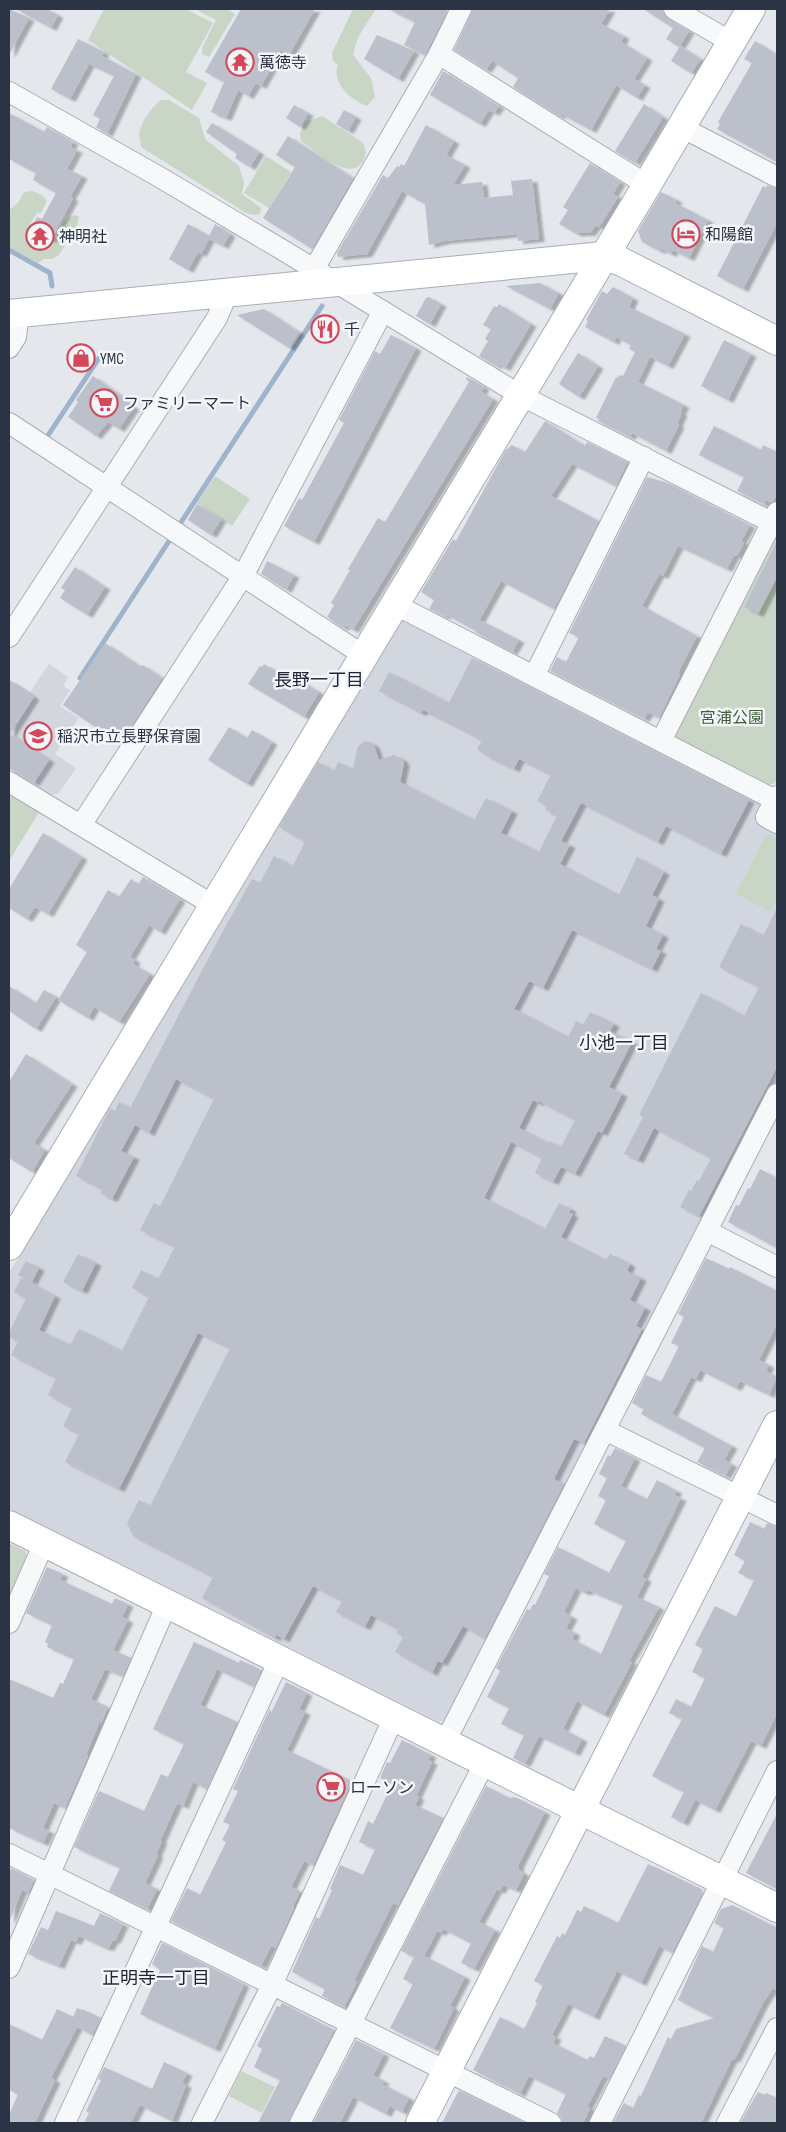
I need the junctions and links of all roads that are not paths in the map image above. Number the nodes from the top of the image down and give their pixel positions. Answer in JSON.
{"nodes":[{"id":1,"x":461,"y":9,"type":"edge"},
{"id":2,"x":674,"y":9,"type":"edge"},
{"id":3,"x":750,"y":9,"type":"edge"},
{"id":4,"x":731,"y":42,"type":"junction"},
{"id":5,"x":440,"y":54,"type":"junction"},
{"id":6,"x":9,"y":92,"type":"edge"},
{"id":7,"x":681,"y":128,"type":"junction"},
{"id":8,"x":777,"y":177,"type":"edge"},
{"id":9,"x":647,"y":185,"type":"junction"},
{"id":10,"x":603,"y":256,"type":"junction"},
{"id":11,"x":325,"y":275,"type":"junction"},
{"id":12,"x":228,"y":292,"type":"junction"},
{"id":13,"x":383,"y":311,"type":"junction"},
{"id":14,"x":14,"y":313,"type":"edge"},
{"id":15,"x":777,"y":341,"type":"edge"},
{"id":16,"x":9,"y":348,"type":"edge"},
{"id":17,"x":520,"y":395,"type":"junction"},
{"id":18,"x":9,"y":423,"type":"edge"},
{"id":19,"x":644,"y":457,"type":"junction"},
{"id":20,"x":107,"y":487,"type":"junction"},
{"id":21,"x":775,"y":520,"type":"edge"},
{"id":22,"x":242,"y":576,"type":"junction"},
{"id":23,"x":394,"y":604,"type":"junction"},
{"id":24,"x":9,"y":637,"type":"edge"},
{"id":25,"x":363,"y":655,"type":"junction"},
{"id":26,"x":534,"y":676,"type":"junction"},
{"id":27,"x":661,"y":742,"type":"junction"},
{"id":28,"x":9,"y":782,"type":"edge"},
{"id":29,"x":776,"y":798,"type":"edge"},
{"id":30,"x":777,"y":823,"type":"edge"},
{"id":31,"x":81,"y":825,"type":"junction"},
{"id":32,"x":213,"y":905,"type":"junction"},
{"id":33,"x":777,"y":1094,"type":"edge"},
{"id":34,"x":707,"y":1231,"type":"junction"},
{"id":35,"x":9,"y":1246,"type":"edge"},
{"id":36,"x":777,"y":1267,"type":"edge"},
{"id":37,"x":777,"y":1425,"type":"edge"},
{"id":38,"x":605,"y":1430,"type":"junction"},
{"id":39,"x":741,"y":1496,"type":"junction"},
{"id":40,"x":777,"y":1515,"type":"edge"},
{"id":41,"x":9,"y":1525,"type":"edge"},
{"id":42,"x":44,"y":1543,"type":"junction"},
{"id":43,"x":167,"y":1604,"type":"junction"},
{"id":44,"x":9,"y":1624,"type":"edge"},
{"id":45,"x":278,"y":1660,"type":"junction"},
{"id":46,"x":394,"y":1718,"type":"junction"},
{"id":47,"x":445,"y":1742,"type":"junction"},
{"id":48,"x":485,"y":1762,"type":"junction"},
{"id":49,"x":777,"y":1772,"type":"edge"},
{"id":50,"x":580,"y":1810,"type":"junction"},
{"id":51,"x":9,"y":1854,"type":"edge"},
{"id":52,"x":50,"y":1874,"type":"junction"},
{"id":53,"x":721,"y":1880,"type":"junction"},
{"id":54,"x":777,"y":1908,"type":"edge"},
{"id":55,"x":156,"y":1926,"type":"junction"},
{"id":56,"x":9,"y":1968,"type":"edge"},
{"id":57,"x":272,"y":1985,"type":"junction"},
{"id":58,"x":351,"y":2023,"type":"junction"},
{"id":59,"x":777,"y":2028,"type":"edge"},
{"id":60,"x":446,"y":2071,"type":"junction"},
{"id":61,"x":65,"y":2123,"type":"edge"},
{"id":62,"x":202,"y":2123,"type":"edge"},
{"id":63,"x":300,"y":2123,"type":"edge"},
{"id":64,"x":420,"y":2123,"type":"edge"},
{"id":65,"x":551,"y":2123,"type":"edge"},
{"id":66,"x":600,"y":2123,"type":"edge"},
{"id":67,"x":727,"y":2123,"type":"edge"}],
"edges":[{"from":1,"to":5,"type":"street"},
{"from":2,"to":4,"type":"street"},
{"from":3,"to":4,"type":"street"},
{"from":4,"to":7,"type":"street"},
{"from":5,"to":9,"type":"street"},
{"from":5,"to":11,"type":"street"},
{"from":6,"to":11,"type":"street"},
{"from":7,"to":8,"type":"street"},
{"from":7,"to":9,"type":"street"},
{"from":9,"to":10,"type":"street"},
{"from":10,"to":11,"type":"street"},
{"from":10,"to":15,"type":"street"},
{"from":10,"to":17,"type":"street"},
{"from":11,"to":12,"type":"street"},
{"from":11,"to":13,"type":"street"},
{"from":12,"to":14,"type":"street"},
{"from":12,"to":20,"type":"street"},
{"from":13,"to":17,"type":"street"},
{"from":13,"to":22,"type":"street"},
{"from":14,"to":16,"type":"street"},
{"from":17,"to":19,"type":"street"},
{"from":17,"to":23,"type":"street"},
{"from":18,"to":20,"type":"street"},
{"from":19,"to":21,"type":"street"},
{"from":19,"to":26,"type":"street"},
{"from":20,"to":22,"type":"street"},
{"from":20,"to":24,"type":"street"},
{"from":21,"to":27,"type":"street"},
{"from":22,"to":25,"type":"street"},
{"from":22,"to":31,"type":"street"},
{"from":23,"to":25,"type":"street"},
{"from":23,"to":26,"type":"street"},
{"from":25,"to":32,"type":"street"},
{"from":26,"to":27,"type":"street"},
{"from":27,"to":29,"type":"street"},
{"from":28,"to":31,"type":"street"},
{"from":29,"to":30,"type":"street"},
{"from":31,"to":32,"type":"street"},
{"from":32,"to":35,"type":"street"},
{"from":33,"to":34,"type":"street"},
{"from":34,"to":36,"type":"street"},
{"from":34,"to":38,"type":"street"},
{"from":37,"to":39,"type":"street"},
{"from":38,"to":39,"type":"street"},
{"from":38,"to":47,"type":"street"},
{"from":39,"to":40,"type":"street"},
{"from":39,"to":50,"type":"street"},
{"from":41,"to":42,"type":"street"},
{"from":42,"to":43,"type":"street"},
{"from":42,"to":44,"type":"street"},
{"from":43,"to":45,"type":"street"},
{"from":43,"to":52,"type":"street"},
{"from":45,"to":46,"type":"street"},
{"from":45,"to":55,"type":"street"},
{"from":46,"to":47,"type":"street"},
{"from":46,"to":57,"type":"street"},
{"from":47,"to":48,"type":"street"},
{"from":48,"to":50,"type":"street"},
{"from":48,"to":58,"type":"street"},
{"from":49,"to":53,"type":"street"},
{"from":50,"to":53,"type":"street"},
{"from":50,"to":60,"type":"street"},
{"from":51,"to":52,"type":"street"},
{"from":52,"to":55,"type":"street"},
{"from":52,"to":56,"type":"street"},
{"from":53,"to":54,"type":"street"},
{"from":53,"to":66,"type":"street"},
{"from":55,"to":57,"type":"street"},
{"from":55,"to":61,"type":"street"},
{"from":57,"to":58,"type":"street"},
{"from":57,"to":62,"type":"street"},
{"from":58,"to":60,"type":"street"},
{"from":58,"to":63,"type":"street"},
{"from":59,"to":67,"type":"street"},
{"from":60,"to":64,"type":"street"},
{"from":60,"to":65,"type":"street"}]}
